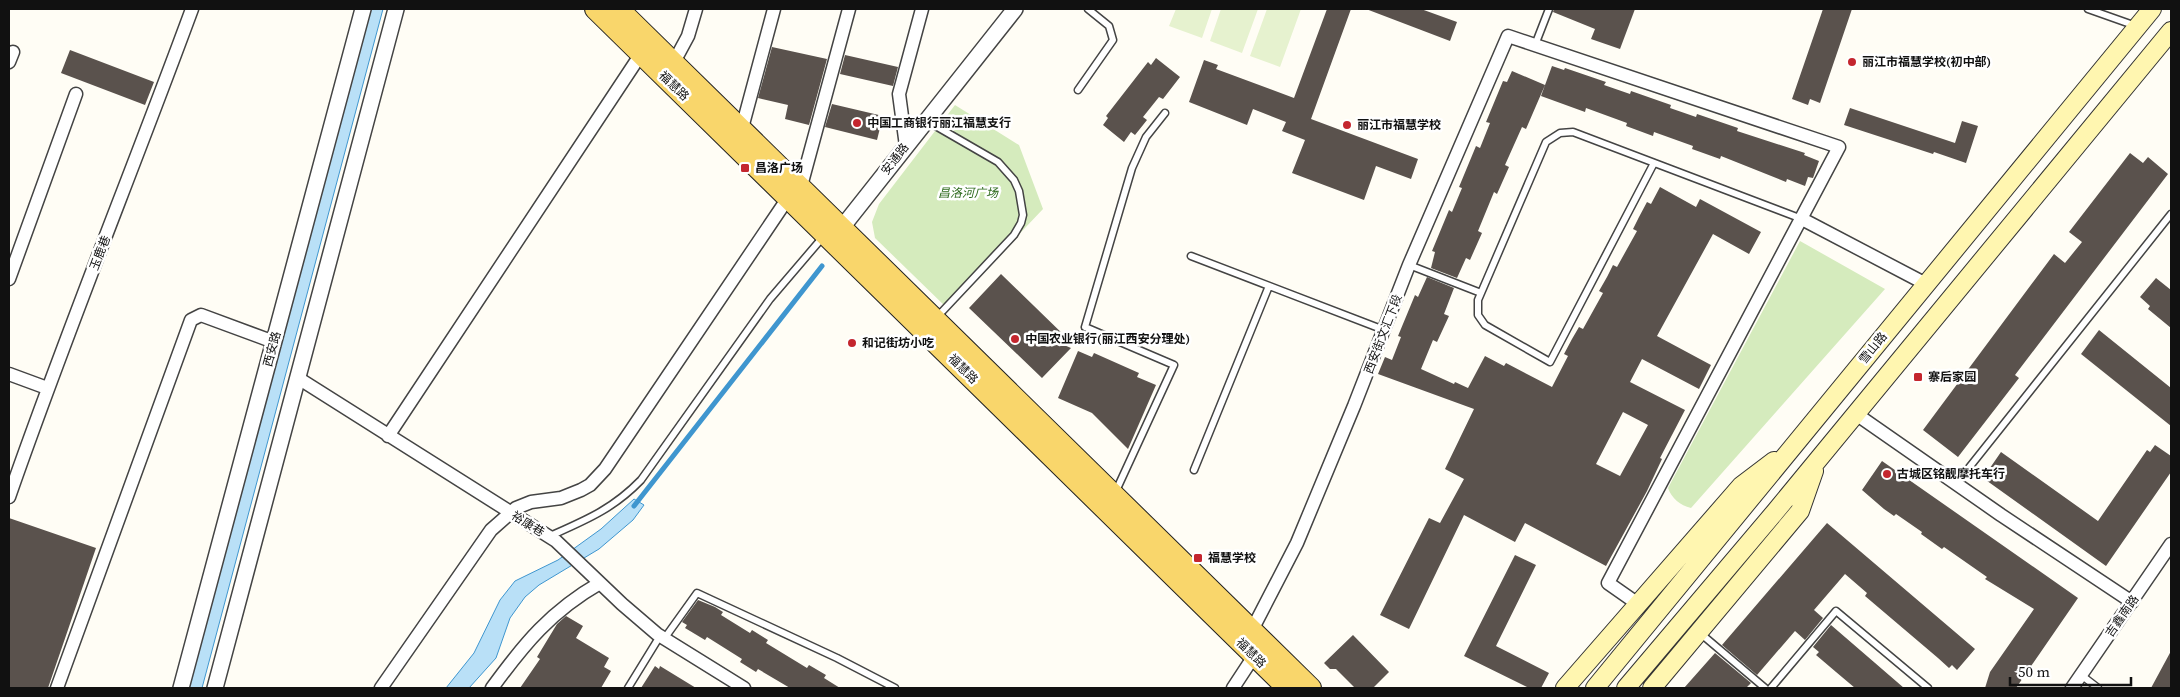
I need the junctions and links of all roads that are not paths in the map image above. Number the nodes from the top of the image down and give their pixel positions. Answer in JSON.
{"nodes":[{"id":1,"x":192,"y":9,"type":"edge"},
{"id":2,"x":363,"y":9,"type":"edge"},
{"id":3,"x":396,"y":9,"type":"edge"},
{"id":4,"x":595,"y":9,"type":"edge"},
{"id":5,"x":620,"y":9,"type":"edge"},
{"id":6,"x":696,"y":9,"type":"edge"},
{"id":7,"x":774,"y":9,"type":"edge"},
{"id":8,"x":849,"y":9,"type":"edge"},
{"id":9,"x":922,"y":9,"type":"edge"},
{"id":10,"x":1015,"y":9,"type":"edge"},
{"id":11,"x":1088,"y":9,"type":"edge"},
{"id":12,"x":1549,"y":9,"type":"edge"},
{"id":13,"x":2088,"y":9,"type":"edge"},
{"id":14,"x":2152,"y":9,"type":"edge"},
{"id":15,"x":2138,"y":27,"type":"junction"},
{"id":16,"x":2171,"y":31,"type":"edge"},
{"id":17,"x":1535,"y":45,"type":"junction"},
{"id":18,"x":641,"y":54,"type":"junction"},
{"id":19,"x":674,"y":62,"type":"junction"},
{"id":20,"x":1078,"y":90,"type":"dead end"},
{"id":21,"x":76,"y":94,"type":"dead end"},
{"id":22,"x":1165,"y":113,"type":"dead end"},
{"id":23,"x":926,"y":120,"type":"junction"},
{"id":24,"x":742,"y":128,"type":"junction"},
{"id":25,"x":906,"y":146,"type":"junction"},
{"id":26,"x":1654,"y":163,"type":"junction"},
{"id":27,"x":795,"y":192,"type":"junction"},
{"id":28,"x":2171,"y":214,"type":"edge"},
{"id":29,"x":1802,"y":219,"type":"junction"},
{"id":30,"x":833,"y":233,"type":"junction"},
{"id":31,"x":1191,"y":256,"type":"dead end"},
{"id":32,"x":1410,"y":265,"type":"junction"},
{"id":33,"x":9,"y":279,"type":"edge"},
{"id":34,"x":1926,"y":284,"type":"junction"},
{"id":35,"x":1269,"y":286,"type":"junction"},
{"id":36,"x":1481,"y":293,"type":"junction"},
{"id":37,"x":936,"y":318,"type":"junction"},
{"id":38,"x":1384,"y":330,"type":"junction"},
{"id":39,"x":274,"y":342,"type":"junction"},
{"id":40,"x":9,"y":374,"type":"edge"},
{"id":41,"x":298,"y":378,"type":"junction"},
{"id":42,"x":47,"y":388,"type":"junction"},
{"id":43,"x":1856,"y":414,"type":"junction"},
{"id":44,"x":388,"y":436,"type":"junction"},
{"id":45,"x":1796,"y":444,"type":"junction"},
{"id":46,"x":1819,"y":459,"type":"junction"},
{"id":47,"x":1194,"y":470,"type":"dead end"},
{"id":48,"x":1956,"y":484,"type":"junction"},
{"id":49,"x":1114,"y":494,"type":"junction"},
{"id":50,"x":9,"y":498,"type":"edge"},
{"id":51,"x":509,"y":512,"type":"junction"},
{"id":52,"x":552,"y":539,"type":"junction"},
{"id":53,"x":2171,"y":544,"type":"edge"},
{"id":54,"x":596,"y":578,"type":"junction"},
{"id":55,"x":2132,"y":602,"type":"junction"},
{"id":56,"x":1638,"y":604,"type":"junction"},
{"id":57,"x":1252,"y":630,"type":"junction"},
{"id":58,"x":1699,"y":633,"type":"junction"},
{"id":59,"x":662,"y":638,"type":"junction"},
{"id":60,"x":1254,"y":656,"type":"junction"},
{"id":61,"x":2081,"y":675,"type":"junction"},
{"id":62,"x":57,"y":688,"type":"edge"},
{"id":63,"x":181,"y":688,"type":"edge"},
{"id":64,"x":214,"y":688,"type":"edge"},
{"id":65,"x":381,"y":688,"type":"edge"},
{"id":66,"x":492,"y":688,"type":"edge"},
{"id":67,"x":628,"y":688,"type":"edge"},
{"id":68,"x":744,"y":688,"type":"edge"},
{"id":69,"x":895,"y":688,"type":"edge"},
{"id":70,"x":1233,"y":688,"type":"edge"},
{"id":71,"x":1287,"y":688,"type":"edge"},
{"id":72,"x":1311,"y":688,"type":"edge"},
{"id":73,"x":1565,"y":688,"type":"edge"},
{"id":74,"x":1596,"y":688,"type":"edge"},
{"id":75,"x":1626,"y":688,"type":"edge"},
{"id":76,"x":1652,"y":688,"type":"edge"},
{"id":77,"x":1765,"y":688,"type":"edge"},
{"id":78,"x":1771,"y":688,"type":"edge"},
{"id":79,"x":1928,"y":688,"type":"edge"},
{"id":80,"x":2072,"y":688,"type":"edge"},
{"id":81,"x":2098,"y":688,"type":"edge"}],
"edges":[{"from":1,"to":42,"type":"street","name":"玉鹿巷"},
{"from":2,"to":39,"type":"street","name":"西安路"},
{"from":3,"to":41,"type":"street"},
{"from":4,"to":18,"type":"main road","name":"福慧路"},
{"from":5,"to":19,"type":"main road","name":"福慧路"},
{"from":6,"to":19,"type":"street"},
{"from":7,"to":24,"type":"street"},
{"from":8,"to":27,"type":"street"},
{"from":9,"to":25,"type":"street"},
{"from":10,"to":23,"type":"street","name":"安通路"},
{"from":11,"to":20,"type":"lane"},
{"from":12,"to":17,"type":"lane"},
{"from":13,"to":15,"type":"lane"},
{"from":14,"to":15,"type":"main road","name":"雪山路"},
{"from":15,"to":34,"type":"main road","name":"雪山路"},
{"from":16,"to":43,"type":"main road"},
{"from":17,"to":29,"type":"street"},
{"from":17,"to":32,"type":"street","name":"西安街文汇下段"},
{"from":18,"to":27,"type":"main road","name":"福慧路"},
{"from":18,"to":44,"type":"street"},
{"from":19,"to":24,"type":"main road","name":"福慧路"},
{"from":21,"to":33,"type":"street"},
{"from":22,"to":49,"type":"lane"},
{"from":23,"to":25,"type":"street","name":"安通路"},
{"from":23,"to":37,"type":"lane"},
{"from":24,"to":27,"type":"main road","name":"福慧路"},
{"from":25,"to":30,"type":"street","name":"安通路"},
{"from":26,"to":29,"type":"lane"},
{"from":26,"to":36,"type":"lane"},
{"from":26,"to":36,"type":"lane"},
{"from":27,"to":30,"type":"main road","name":"福慧路"},
{"from":27,"to":51,"type":"street"},
{"from":28,"to":48,"type":"lane"},
{"from":29,"to":34,"type":"street"},
{"from":29,"to":56,"type":"street"},
{"from":30,"to":37,"type":"main road","name":"福慧路"},
{"from":30,"to":52,"type":"lane"},
{"from":30,"to":60,"type":"main road","name":"福慧路"},
{"from":31,"to":35,"type":"lane"},
{"from":32,"to":36,"type":"lane"},
{"from":32,"to":38,"type":"street","name":"西安街文汇下段"},
{"from":34,"to":45,"type":"main road","name":"雪山路"},
{"from":35,"to":38,"type":"lane"},
{"from":35,"to":47,"type":"lane"},
{"from":37,"to":49,"type":"main road","name":"福慧路"},
{"from":38,"to":57,"type":"street","name":"西安街文汇下段"},
{"from":39,"to":62,"type":"street"},
{"from":39,"to":63,"type":"street","name":"西安路"},
{"from":40,"to":42,"type":"street"},
{"from":41,"to":44,"type":"street","name":"裕康巷"},
{"from":41,"to":64,"type":"street"},
{"from":42,"to":50,"type":"street","name":"玉鹿巷"},
{"from":43,"to":46,"type":"main road"},
{"from":43,"to":48,"type":"street"},
{"from":44,"to":51,"type":"street","name":"裕康巷"},
{"from":45,"to":56,"type":"main road"},
{"from":45,"to":74,"type":"main road","name":"雪山路"},
{"from":46,"to":58,"type":"main road"},
{"from":46,"to":75,"type":"main road"},
{"from":48,"to":55,"type":"street"},
{"from":49,"to":57,"type":"main road","name":"福慧路"},
{"from":51,"to":52,"type":"street","name":"裕康巷"},
{"from":51,"to":65,"type":"street"},
{"from":52,"to":54,"type":"street","name":"裕康巷"},
{"from":53,"to":55,"type":"street","name":"吉鑫南路"},
{"from":54,"to":59,"type":"street","name":"裕康巷"},
{"from":54,"to":66,"type":"street"},
{"from":55,"to":61,"type":"street","name":"吉鑫南路"},
{"from":56,"to":73,"type":"main road"},
{"from":57,"to":72,"type":"main road","name":"福慧路"},
{"from":58,"to":76,"type":"main road"},
{"from":58,"to":77,"type":"lane"},
{"from":59,"to":67,"type":"lane"},
{"from":59,"to":68,"type":"street","name":"裕康巷"},
{"from":59,"to":69,"type":"lane"},
{"from":60,"to":70,"type":"street"},
{"from":60,"to":71,"type":"main road","name":"福慧路"},
{"from":61,"to":80,"type":"street","name":"吉鑫南路"},
{"from":61,"to":81,"type":"lane"},
{"from":78,"to":79,"type":"lane"}]}
